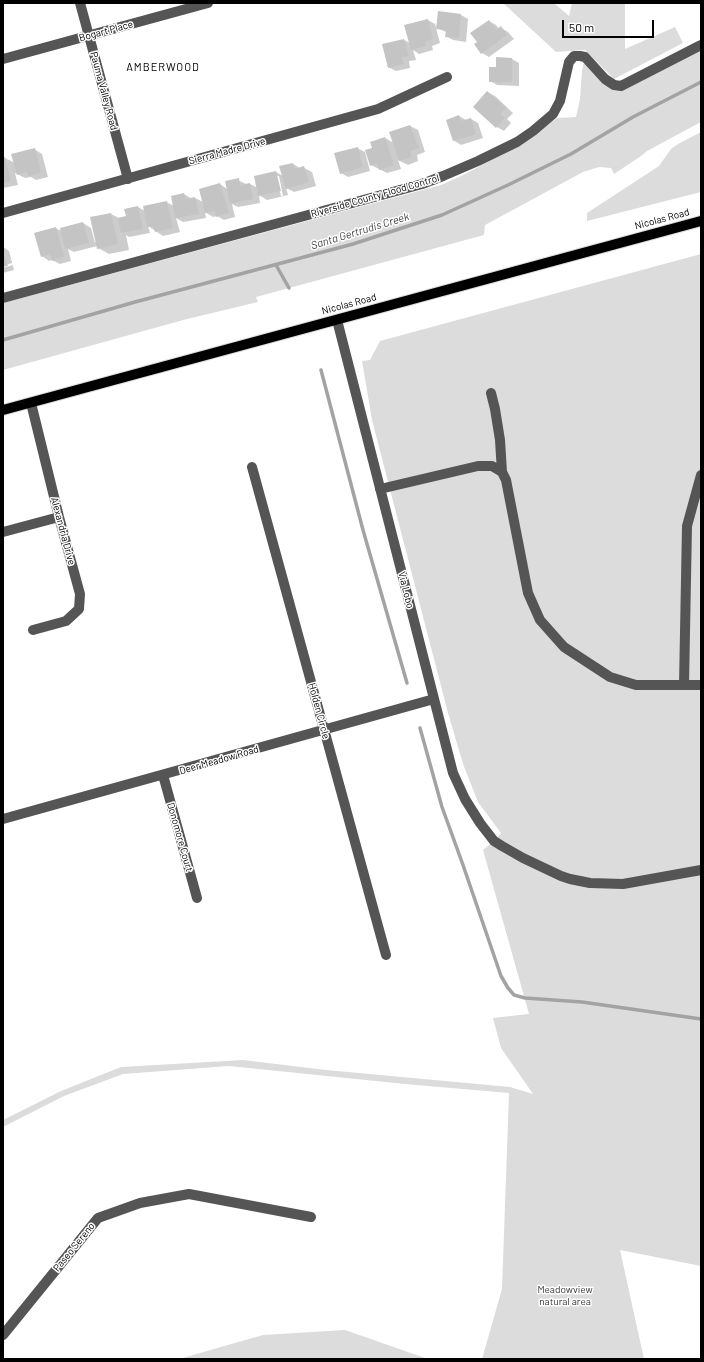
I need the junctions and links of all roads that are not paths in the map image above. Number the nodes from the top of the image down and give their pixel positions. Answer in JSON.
{"nodes":[{"id":1,"x":80,"y":3,"type":"edge"},
{"id":2,"x":208,"y":3,"type":"edge"},
{"id":3,"x":89,"y":36,"type":"junction"},
{"id":4,"x":701,"y":45,"type":"edge"},
{"id":5,"x":3,"y":59,"type":"edge"},
{"id":6,"x":448,"y":77,"type":"dead end"},
{"id":7,"x":128,"y":179,"type":"junction"},
{"id":8,"x":3,"y":213,"type":"edge"},
{"id":9,"x":701,"y":221,"type":"edge"},
{"id":10,"x":3,"y":298,"type":"edge"},
{"id":11,"x":337,"y":320,"type":"junction"},
{"id":12,"x":491,"y":394,"type":"dead end"},
{"id":13,"x":31,"y":403,"type":"junction"},
{"id":14,"x":3,"y":410,"type":"edge"},
{"id":15,"x":252,"y":467,"type":"dead end"},
{"id":16,"x":502,"y":472,"type":"junction"},
{"id":17,"x":701,"y":475,"type":"edge"},
{"id":18,"x":380,"y":489,"type":"junction"},
{"id":19,"x":59,"y":517,"type":"junction"},
{"id":20,"x":3,"y":532,"type":"edge"},
{"id":21,"x":33,"y":630,"type":"dead end"},
{"id":22,"x":684,"y":685,"type":"junction"},
{"id":23,"x":701,"y":685,"type":"edge"},
{"id":24,"x":434,"y":699,"type":"junction"},
{"id":25,"x":324,"y":730,"type":"junction"},
{"id":26,"x":163,"y":776,"type":"junction"},
{"id":27,"x":3,"y":819,"type":"edge"},
{"id":28,"x":701,"y":870,"type":"edge"},
{"id":29,"x":197,"y":898,"type":"dead end"},
{"id":30,"x":386,"y":955,"type":"dead end"},
{"id":31,"x":311,"y":1216,"type":"dead end"},
{"id":32,"x":3,"y":1335,"type":"edge"}],
"edges":[{"from":1,"to":3,"type":"street","name":"Pauma Valley Road"},
{"from":2,"to":3,"type":"street","name":"Bogart Place"},
{"from":3,"to":5,"type":"street","name":"Bogart Place"},
{"from":3,"to":7,"type":"street","name":"Pauma Valley Road"},
{"from":4,"to":10,"type":"street","name":"Riverside County Flood Control"},
{"from":6,"to":7,"type":"street","name":"Sierra Madre Drive"},
{"from":7,"to":8,"type":"street","name":"Sierra Madre Drive"},
{"from":9,"to":11,"type":"main road","name":"Nicolas Road"},
{"from":11,"to":13,"type":"main road","name":"Nicolas Road"},
{"from":11,"to":18,"type":"street","name":"Via Lobo"},
{"from":12,"to":16,"type":"street"},
{"from":13,"to":14,"type":"main road","name":"Nicolas Road"},
{"from":13,"to":19,"type":"street","name":"Alexandria Drive"},
{"from":15,"to":25,"type":"street","name":"Holden Circle"},
{"from":16,"to":18,"type":"street"},
{"from":16,"to":22,"type":"street"},
{"from":17,"to":22,"type":"street"},
{"from":18,"to":24,"type":"street","name":"Via Lobo"},
{"from":19,"to":20,"type":"street"},
{"from":19,"to":21,"type":"street","name":"Alexandria Drive"},
{"from":22,"to":23,"type":"street"},
{"from":24,"to":25,"type":"street","name":"Deer Meadow Road"},
{"from":24,"to":28,"type":"street","name":"Via Lobo"},
{"from":25,"to":26,"type":"street","name":"Deer Meadow Road"},
{"from":25,"to":30,"type":"street","name":"Holden Circle"},
{"from":26,"to":27,"type":"street","name":"Deer Meadow Road"},
{"from":26,"to":29,"type":"street","name":"Donomore Court"},
{"from":31,"to":32,"type":"street","name":"Paseo Sereno"}]}
